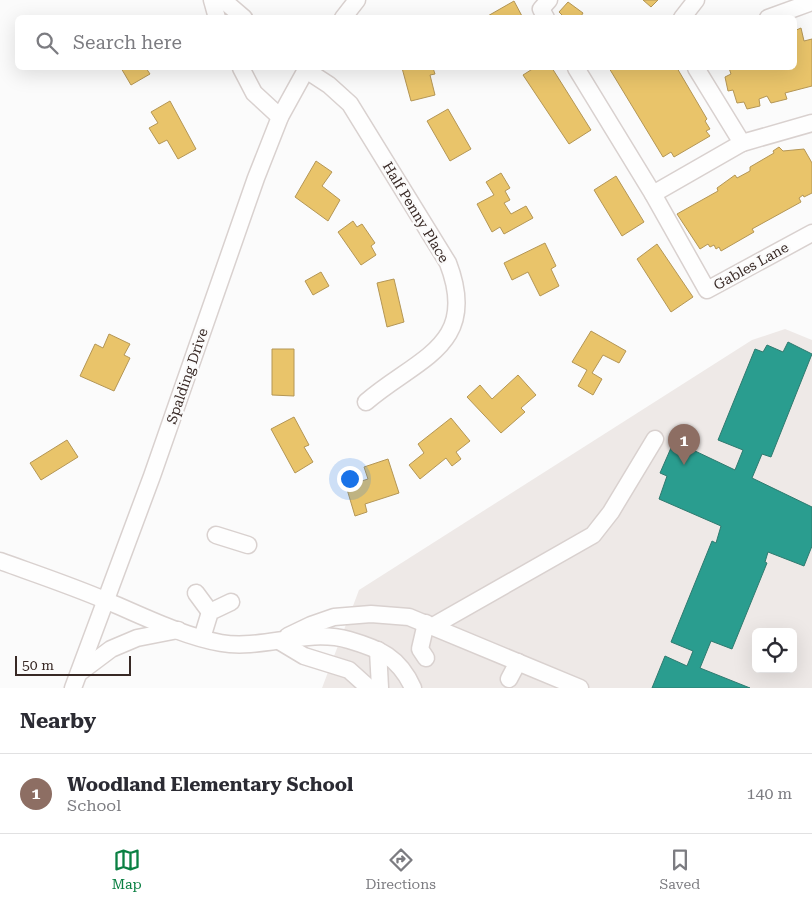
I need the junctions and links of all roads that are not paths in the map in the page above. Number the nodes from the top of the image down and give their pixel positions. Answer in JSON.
{"nodes":[{"id":1,"x":212,"y":0,"type":"edge"},
{"id":2,"x":223,"y":0,"type":"edge"},
{"id":3,"x":357,"y":0,"type":"edge"},
{"id":4,"x":549,"y":0,"type":"edge"},
{"id":5,"x":696,"y":0,"type":"edge"},
{"id":6,"x":812,"y":2,"type":"edge"},
{"id":7,"x":216,"y":15,"type":"edge"},
{"id":8,"x":240,"y":15,"type":"edge"},
{"id":9,"x":345,"y":15,"type":"edge"},
{"id":10,"x":544,"y":15,"type":"edge"},
{"id":11,"x":684,"y":15,"type":"edge"},
{"id":12,"x":776,"y":15,"type":"edge"},
{"id":13,"x":242,"y":70,"type":"edge"},
{"id":14,"x":305,"y":70,"type":"edge"},
{"id":15,"x":307,"y":70,"type":"edge"},
{"id":16,"x":577,"y":70,"type":"edge"},
{"id":17,"x":697,"y":70,"type":"edge"},
{"id":18,"x":280,"y":117,"type":"junction"},
{"id":19,"x":812,"y":123,"type":"edge"},
{"id":20,"x":742,"y":143,"type":"junction"},
{"id":21,"x":653,"y":194,"type":"junction"},
{"id":22,"x":812,"y":233,"type":"edge"},
{"id":23,"x":366,"y":402,"type":"dead end"},
{"id":24,"x":655,"y":439,"type":"dead end"},
{"id":25,"x":216,"y":535,"type":"dead end"},
{"id":26,"x":248,"y":545,"type":"dead end"},
{"id":27,"x":0,"y":561,"type":"edge"},
{"id":28,"x":196,"y":593,"type":"dead end"},
{"id":29,"x":106,"y":600,"type":"junction"},
{"id":30,"x":232,"y":602,"type":"dead end"},
{"id":31,"x":210,"y":612,"type":"junction"},
{"id":32,"x":430,"y":624,"type":"junction"},
{"id":33,"x":178,"y":630,"type":"junction"},
{"id":34,"x":202,"y":638,"type":"junction"},
{"id":35,"x":279,"y":641,"type":"junction"},
{"id":36,"x":378,"y":650,"type":"junction"},
{"id":37,"x":426,"y":658,"type":"dead end"},
{"id":38,"x":518,"y":662,"type":"junction"},
{"id":39,"x":78,"y":672,"type":"junction"},
{"id":40,"x":509,"y":679,"type":"dead end"},
{"id":41,"x":73,"y":688,"type":"edge"},
{"id":42,"x":369,"y":688,"type":"edge"},
{"id":43,"x":380,"y":688,"type":"edge"},
{"id":44,"x":413,"y":688,"type":"edge"},
{"id":45,"x":580,"y":688,"type":"edge"}],
"edges":[{"from":1,"to":7,"type":"street"},
{"from":2,"to":8,"type":"street"},
{"from":3,"to":9,"type":"street"},
{"from":4,"to":10,"type":"street"},
{"from":5,"to":11,"type":"street"},
{"from":6,"to":12,"type":"street"},
{"from":13,"to":18,"type":"street"},
{"from":14,"to":18,"type":"street","name":"Spalding Drive"},
{"from":15,"to":23,"type":"street","name":"Half Penny Place"},
{"from":16,"to":21,"type":"street","name":"Gables Lane"},
{"from":17,"to":20,"type":"street"},
{"from":18,"to":29,"type":"street","name":"Spalding Drive"},
{"from":19,"to":20,"type":"street"},
{"from":20,"to":21,"type":"street"},
{"from":21,"to":22,"type":"street","name":"Gables Lane"},
{"from":24,"to":32,"type":"street"},
{"from":25,"to":26,"type":"street"},
{"from":27,"to":29,"type":"street"},
{"from":28,"to":31,"type":"street"},
{"from":29,"to":33,"type":"street"},
{"from":29,"to":39,"type":"street","name":"Spalding Drive"},
{"from":30,"to":31,"type":"street"},
{"from":31,"to":34,"type":"street"},
{"from":32,"to":35,"type":"street"},
{"from":32,"to":37,"type":"street"},
{"from":32,"to":38,"type":"street"},
{"from":33,"to":34,"type":"street"},
{"from":33,"to":39,"type":"street"},
{"from":34,"to":35,"type":"street"},
{"from":35,"to":36,"type":"street"},
{"from":35,"to":42,"type":"street"},
{"from":36,"to":43,"type":"street"},
{"from":36,"to":44,"type":"street"},
{"from":38,"to":40,"type":"street"},
{"from":38,"to":45,"type":"street"},
{"from":39,"to":41,"type":"street","name":"Spalding Drive"}]}
